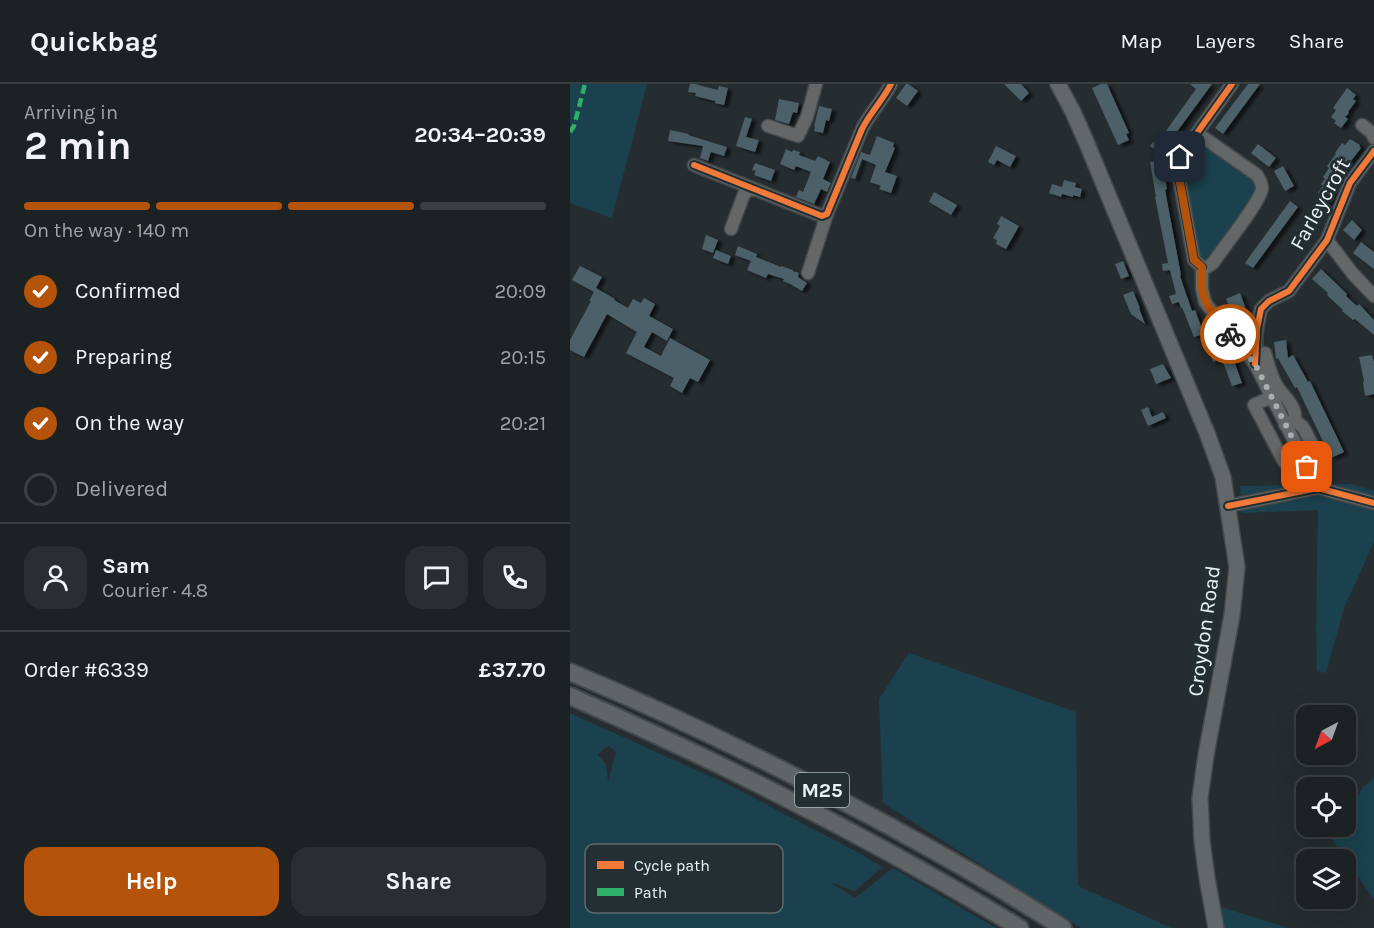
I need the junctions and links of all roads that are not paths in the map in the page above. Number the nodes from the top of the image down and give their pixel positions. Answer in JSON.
{"nodes":[{"id":1,"x":816,"y":84,"type":"edge"},
{"id":2,"x":891,"y":84,"type":"edge"},
{"id":3,"x":1058,"y":84,"type":"edge"},
{"id":4,"x":1232,"y":84,"type":"edge"},
{"id":5,"x":1362,"y":125,"type":"dead end"},
{"id":6,"x":768,"y":126,"type":"dead end"},
{"id":7,"x":1197,"y":133,"type":"junction"},
{"id":8,"x":1374,"y":138,"type":"edge"},
{"id":9,"x":1374,"y":151,"type":"edge"},
{"id":10,"x":694,"y":165,"type":"dead end"},
{"id":11,"x":754,"y":190,"type":"junction"},
{"id":12,"x":827,"y":214,"type":"junction"},
{"id":13,"x":731,"y":229,"type":"dead end"},
{"id":14,"x":1326,"y":240,"type":"junction"},
{"id":15,"x":1202,"y":267,"type":"junction"},
{"id":16,"x":808,"y":273,"type":"dead end"},
{"id":17,"x":1374,"y":296,"type":"edge"},
{"id":18,"x":1265,"y":353,"type":"dead end"},
{"id":19,"x":1255,"y":364,"type":"junction"},
{"id":20,"x":1271,"y":397,"type":"junction"},
{"id":21,"x":1290,"y":422,"type":"junction"},
{"id":22,"x":1317,"y":454,"type":"dead end"},
{"id":23,"x":1284,"y":462,"type":"dead end"},
{"id":24,"x":1318,"y":488,"type":"junction"},
{"id":25,"x":1374,"y":503,"type":"edge"},
{"id":26,"x":1228,"y":506,"type":"junction"},
{"id":27,"x":570,"y":672,"type":"edge"},
{"id":28,"x":570,"y":696,"type":"edge"},
{"id":29,"x":1020,"y":928,"type":"edge"},
{"id":30,"x":1063,"y":928,"type":"edge"},
{"id":31,"x":1216,"y":928,"type":"edge"}],
"edges":[{"from":1,"to":6,"type":"street"},
{"from":2,"to":12,"type":"street"},
{"from":3,"to":26,"type":"main road","name":"Croydon Road"},
{"from":4,"to":7,"type":"street"},
{"from":5,"to":8,"type":"street"},
{"from":7,"to":15,"type":"street"},
{"from":7,"to":15,"type":"street"},
{"from":9,"to":14,"type":"street","name":"Farleycroft"},
{"from":10,"to":11,"type":"street"},
{"from":11,"to":12,"type":"street"},
{"from":11,"to":13,"type":"street"},
{"from":12,"to":16,"type":"street"},
{"from":14,"to":17,"type":"street"},
{"from":14,"to":19,"type":"street","name":"Farleycroft"},
{"from":15,"to":19,"type":"street"},
{"from":18,"to":21,"type":"street"},
{"from":19,"to":20,"type":"street"},
{"from":20,"to":21,"type":"street"},
{"from":20,"to":23,"type":"street"},
{"from":21,"to":22,"type":"street"},
{"from":21,"to":24,"type":"street"},
{"from":24,"to":25,"type":"street"},
{"from":24,"to":26,"type":"street"},
{"from":26,"to":31,"type":"main road","name":"Croydon Road"},
{"from":27,"to":30,"type":"highway","number":"M25"},
{"from":28,"to":29,"type":"highway","number":"M25"}]}
